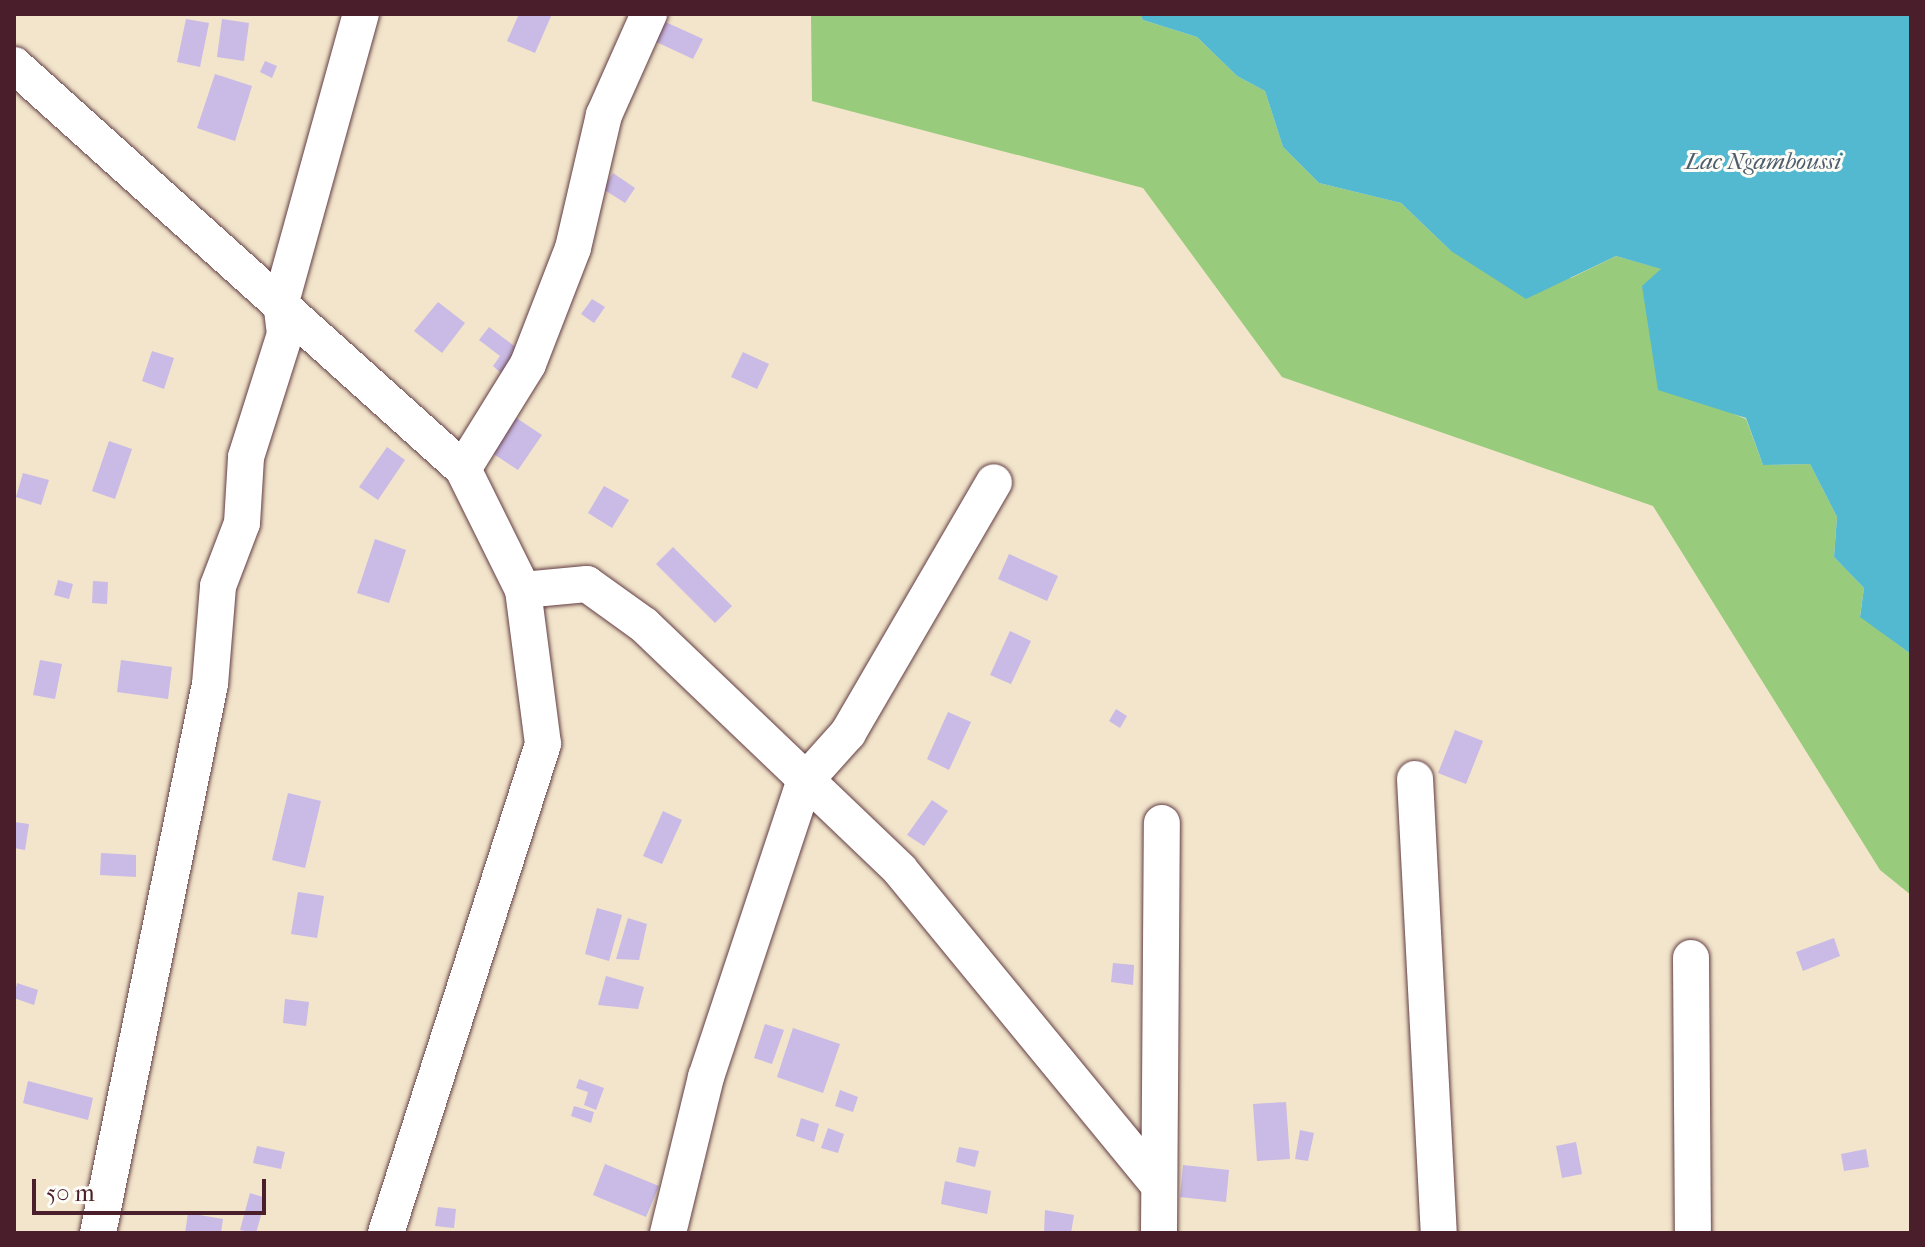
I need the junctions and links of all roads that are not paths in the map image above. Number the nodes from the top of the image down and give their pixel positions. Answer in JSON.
{"nodes":[{"id":1,"x":361,"y":14,"type":"edge"},
{"id":2,"x":649,"y":14,"type":"edge"},
{"id":3,"x":14,"y":65,"type":"edge"},
{"id":4,"x":281,"y":302,"type":"junction"},
{"id":5,"x":463,"y":469,"type":"junction"},
{"id":6,"x":994,"y":482,"type":"dead end"},
{"id":7,"x":523,"y":590,"type":"junction"},
{"id":8,"x":1415,"y":779,"type":"dead end"},
{"id":9,"x":804,"y":782,"type":"junction"},
{"id":10,"x":1162,"y":823,"type":"dead end"},
{"id":11,"x":1691,"y":958,"type":"dead end"},
{"id":12,"x":1158,"y":1184,"type":"junction"},
{"id":13,"x":98,"y":1233,"type":"edge"},
{"id":14,"x":386,"y":1233,"type":"edge"},
{"id":15,"x":668,"y":1233,"type":"edge"},
{"id":16,"x":1159,"y":1233,"type":"edge"},
{"id":17,"x":1439,"y":1233,"type":"edge"},
{"id":18,"x":1693,"y":1233,"type":"edge"}],
"edges":[{"from":1,"to":4,"type":"street"},
{"from":2,"to":5,"type":"street"},
{"from":3,"to":4,"type":"street"},
{"from":4,"to":5,"type":"street"},
{"from":4,"to":13,"type":"street"},
{"from":5,"to":7,"type":"street"},
{"from":6,"to":9,"type":"street"},
{"from":7,"to":9,"type":"street"},
{"from":7,"to":14,"type":"street"},
{"from":8,"to":17,"type":"street"},
{"from":9,"to":12,"type":"street"},
{"from":9,"to":15,"type":"street"},
{"from":10,"to":12,"type":"street"},
{"from":11,"to":18,"type":"street"},
{"from":12,"to":16,"type":"street"}]}
